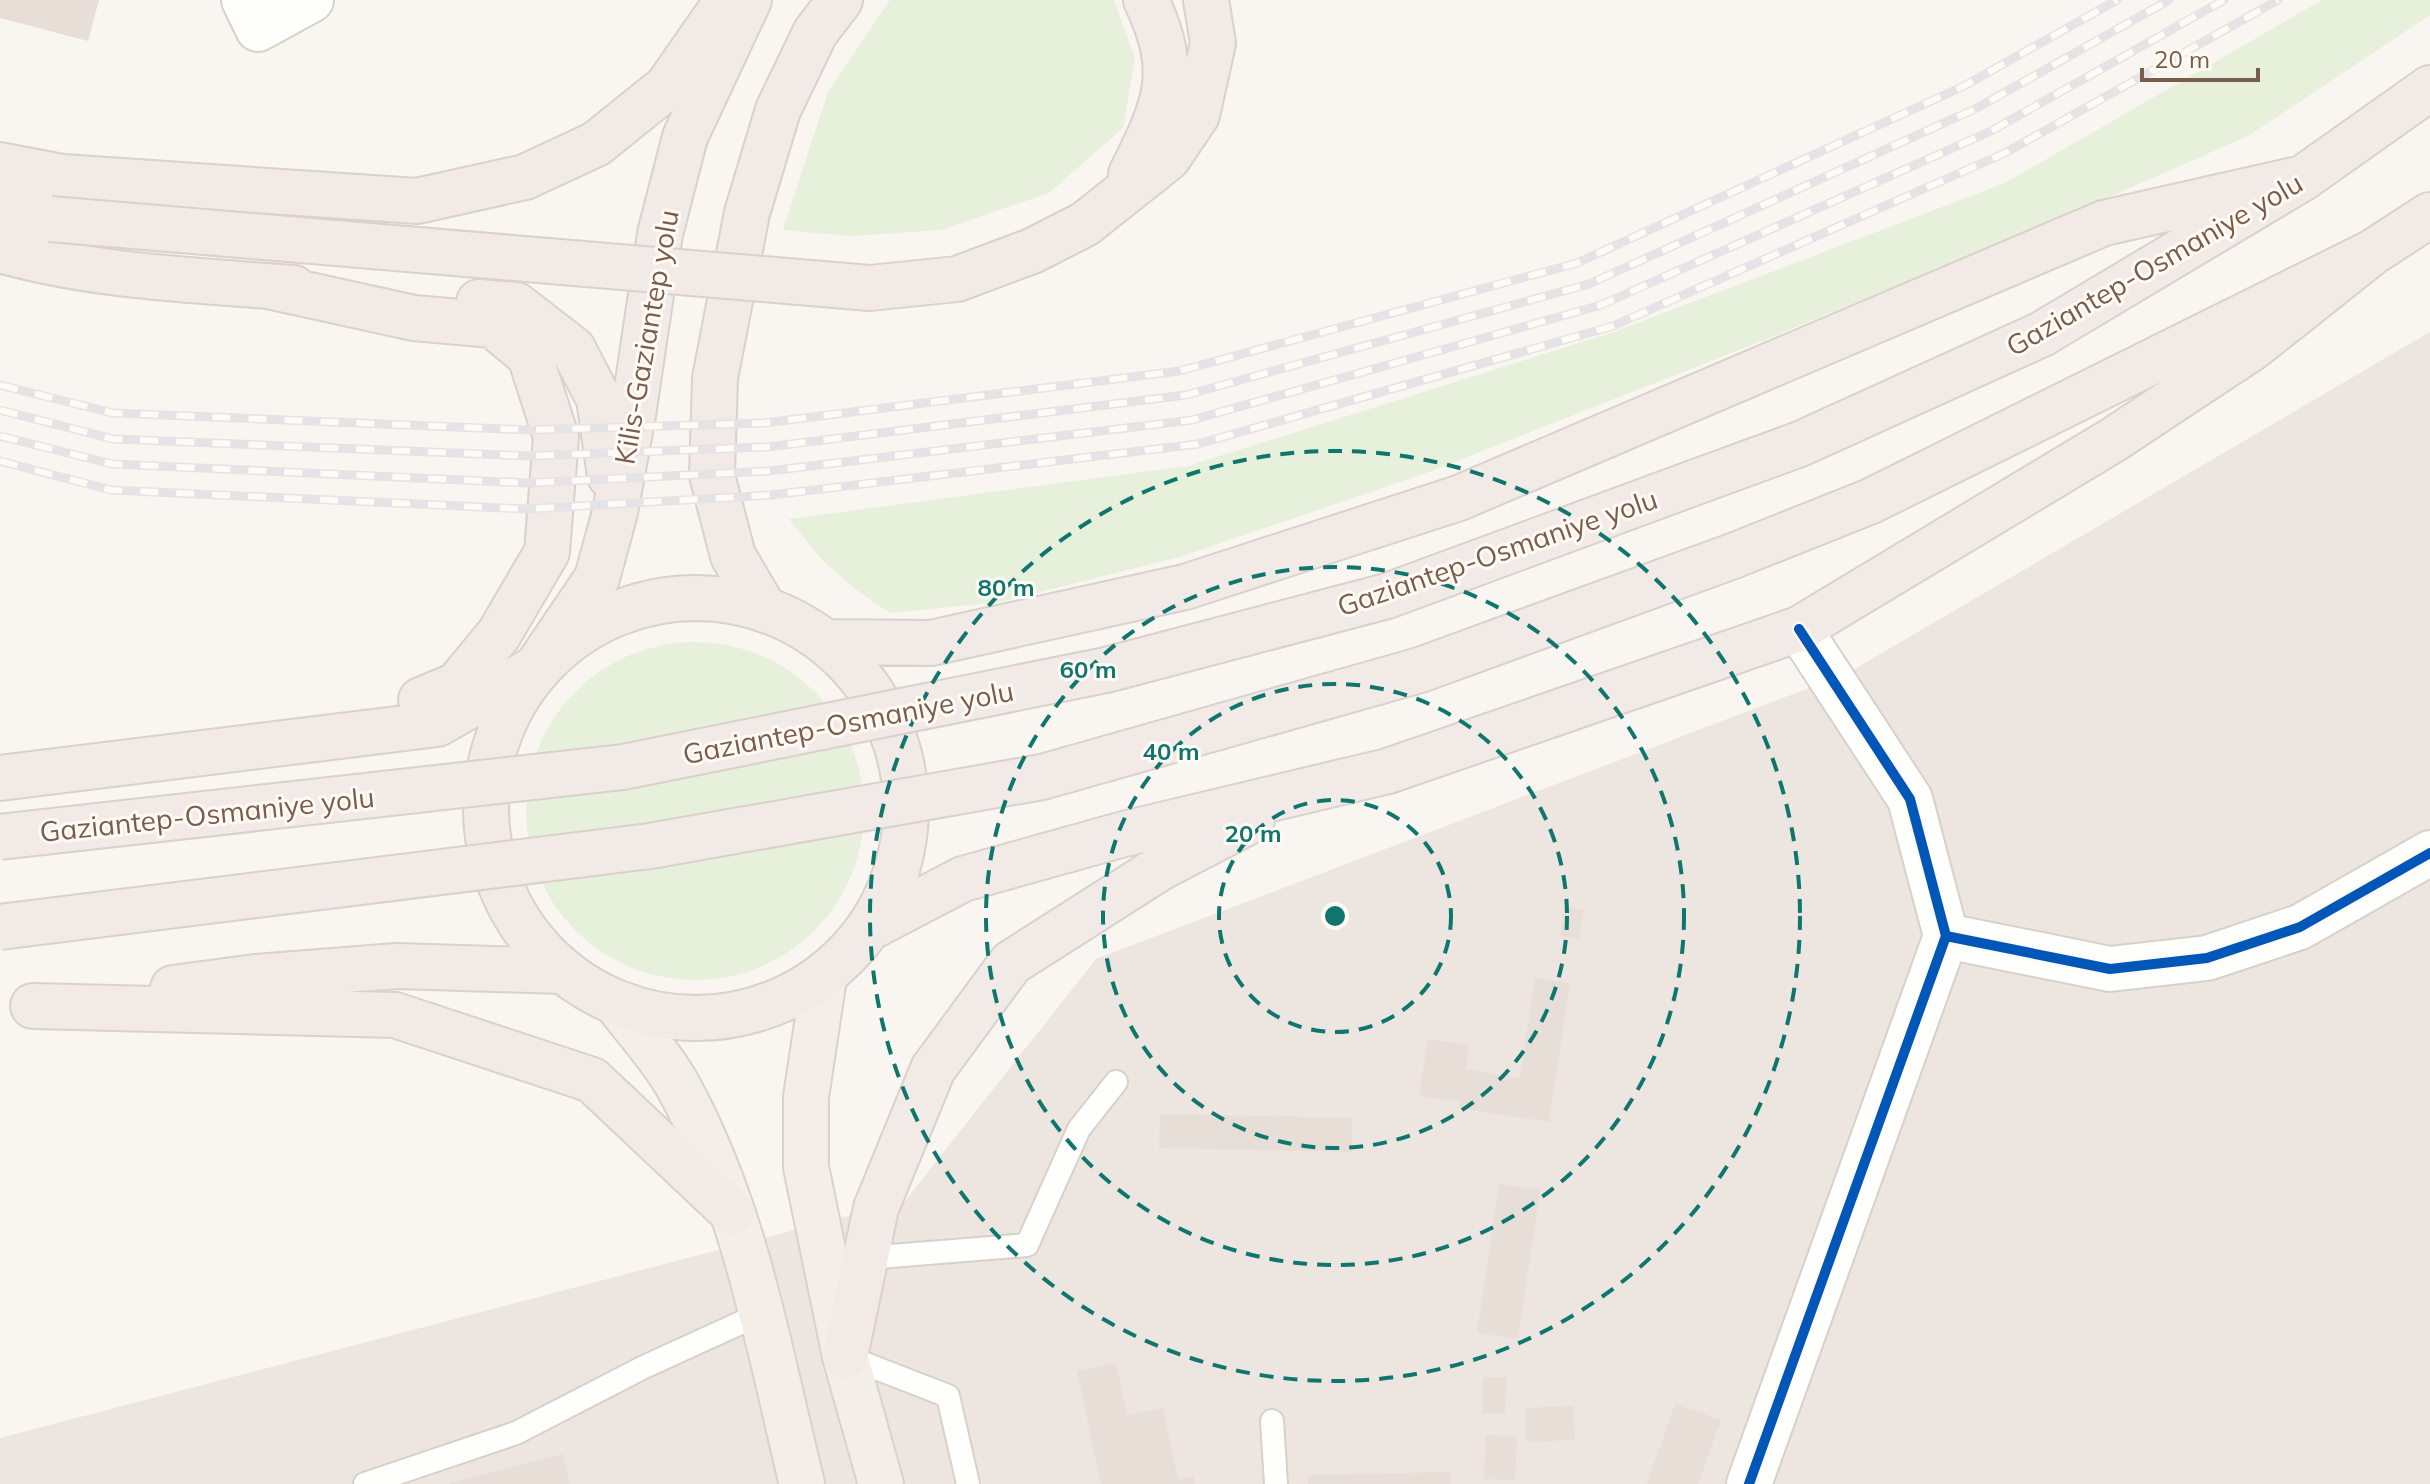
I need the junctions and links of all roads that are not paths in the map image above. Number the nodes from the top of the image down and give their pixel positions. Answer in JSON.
{"nodes":[{"id":1,"x":244,"y":0,"type":"edge"},
{"id":2,"x":311,"y":0,"type":"edge"},
{"id":3,"x":727,"y":0,"type":"edge"},
{"id":4,"x":749,"y":0,"type":"edge"},
{"id":5,"x":858,"y":0,"type":"edge"},
{"id":6,"x":1146,"y":0,"type":"edge"},
{"id":7,"x":1206,"y":0,"type":"edge"},
{"id":8,"x":828,"y":17,"type":"edge"},
{"id":9,"x":2430,"y":88,"type":"edge"},
{"id":10,"x":0,"y":165,"type":"edge"},
{"id":11,"x":2303,"y":178,"type":"junction"},
{"id":12,"x":1119,"y":198,"type":"junction"},
{"id":13,"x":0,"y":205,"type":"edge"},
{"id":14,"x":2430,"y":215,"type":"edge"},
{"id":15,"x":0,"y":250,"type":"edge"},
{"id":16,"x":2373,"y":252,"type":"junction"},
{"id":17,"x":268,"y":286,"type":"junction"},
{"id":18,"x":615,"y":512,"type":"junction"},
{"id":19,"x":763,"y":607,"type":"junction"},
{"id":20,"x":1799,"y":629,"type":"junction"},
{"id":21,"x":829,"y":642,"type":"junction"},
{"id":22,"x":536,"y":668,"type":"junction"},
{"id":23,"x":331,"y":737,"type":"junction"},
{"id":24,"x":0,"y":778,"type":"edge"},
{"id":25,"x":1314,"y":788,"type":"junction"},
{"id":26,"x":0,"y":837,"type":"edge"},
{"id":27,"x":2430,"y":853,"type":"edge"},
{"id":28,"x":875,"y":925,"type":"junction"},
{"id":29,"x":0,"y":927,"type":"edge"},
{"id":30,"x":1946,"y":936,"type":"junction"},
{"id":31,"x":562,"y":971,"type":"junction"},
{"id":32,"x":824,"y":978,"type":"junction"},
{"id":33,"x":617,"y":1004,"type":"junction"},
{"id":34,"x":16,"y":1008,"type":"edge"},
{"id":35,"x":1116,"y":1082,"type":"dead end"},
{"id":36,"x":732,"y":1212,"type":"junction"},
{"id":37,"x":866,"y":1258,"type":"junction"},
{"id":38,"x":760,"y":1314,"type":"junction"},
{"id":39,"x":845,"y":1356,"type":"junction"},
{"id":40,"x":1272,"y":1421,"type":"dead end"},
{"id":41,"x":365,"y":1484,"type":"edge"},
{"id":42,"x":802,"y":1484,"type":"edge"},
{"id":43,"x":881,"y":1484,"type":"edge"},
{"id":44,"x":968,"y":1484,"type":"edge"},
{"id":45,"x":1276,"y":1484,"type":"edge"},
{"id":46,"x":1749,"y":1484,"type":"edge"}],
"edges":[{"from":1,"to":2,"type":"street"},
{"from":3,"to":10,"type":"highway"},
{"from":4,"to":18,"type":"highway","name":"Kilis-Gaziantep yolu"},
{"from":5,"to":8,"type":"highway"},
{"from":6,"to":12,"type":"highway"},
{"from":7,"to":12,"type":"highway"},
{"from":8,"to":19,"type":"highway"},
{"from":9,"to":11,"type":"highway","name":"Gaziantep-Osmaniye yolu"},
{"from":11,"to":21,"type":"highway"},
{"from":11,"to":26,"type":"highway","name":"Gaziantep-Osmaniye yolu","bridge":true},
{"from":12,"to":13,"type":"highway","bridge":true},
{"from":14,"to":16,"type":"highway"},
{"from":15,"to":17,"type":"highway"},
{"from":16,"to":20,"type":"highway"},
{"from":16,"to":29,"type":"highway","bridge":true},
{"from":17,"to":18,"type":"highway"},
{"from":17,"to":23,"type":"highway"},
{"from":18,"to":22,"type":"highway","name":"Kilis-Gaziantep yolu"},
{"from":19,"to":21,"type":"highway"},
{"from":19,"to":22,"type":"highway"},
{"from":20,"to":25,"type":"highway"},
{"from":20,"to":30,"type":"street"},
{"from":21,"to":28,"type":"highway"},
{"from":22,"to":23,"type":"highway"},
{"from":22,"to":31,"type":"highway"},
{"from":23,"to":24,"type":"highway"},
{"from":25,"to":28,"type":"highway"},
{"from":25,"to":37,"type":"highway"},
{"from":27,"to":30,"type":"street"},
{"from":28,"to":32,"type":"highway"},
{"from":30,"to":46,"type":"street"},
{"from":31,"to":33,"type":"highway"},
{"from":31,"to":34,"type":"highway"},
{"from":32,"to":33,"type":"highway"},
{"from":32,"to":39,"type":"main road"},
{"from":33,"to":36,"type":"main road"},
{"from":34,"to":36,"type":"highway"},
{"from":35,"to":37,"type":"lane"},
{"from":36,"to":38,"type":"main road"},
{"from":37,"to":39,"type":"highway"},
{"from":38,"to":41,"type":"lane"},
{"from":38,"to":42,"type":"main road"},
{"from":39,"to":43,"type":"main road"},
{"from":39,"to":44,"type":"lane"},
{"from":40,"to":45,"type":"lane"}]}
